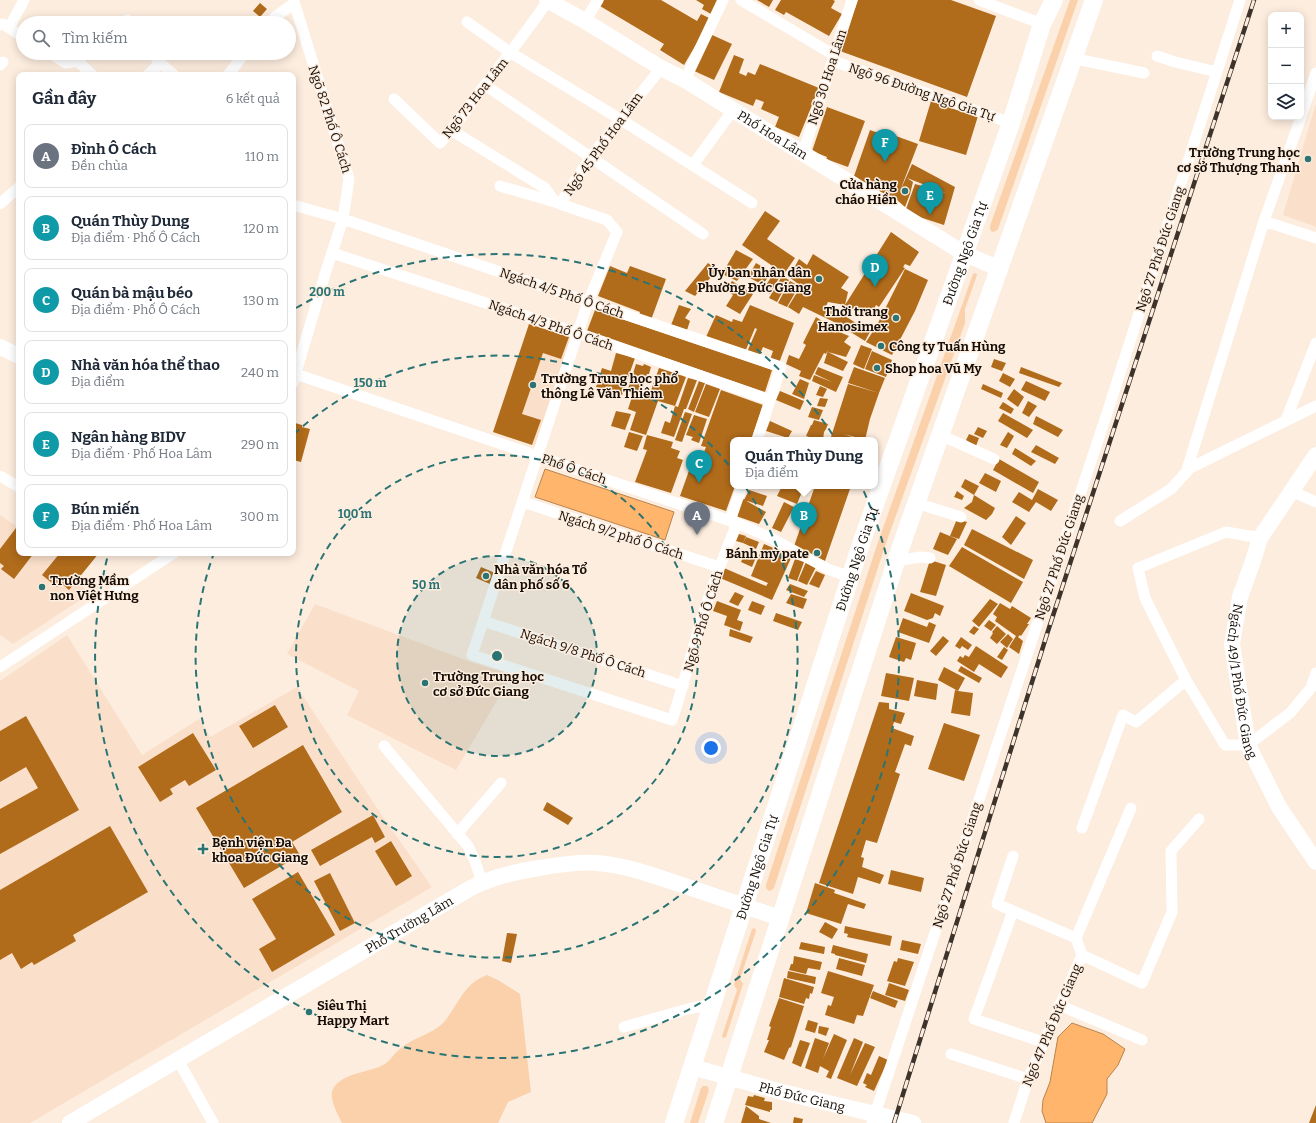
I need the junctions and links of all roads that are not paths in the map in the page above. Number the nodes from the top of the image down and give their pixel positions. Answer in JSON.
{"nodes":[{"id":1,"x":24,"y":0,"type":"edge"},
{"id":2,"x":547,"y":0,"type":"edge"},
{"id":3,"x":598,"y":0,"type":"edge"},
{"id":4,"x":723,"y":0,"type":"edge"},
{"id":5,"x":741,"y":0,"type":"edge"},
{"id":6,"x":852,"y":0,"type":"edge"},
{"id":7,"x":979,"y":0,"type":"edge"},
{"id":8,"x":1054,"y":0,"type":"edge"},
{"id":9,"x":1094,"y":0,"type":"edge"},
{"id":10,"x":1240,"y":0,"type":"edge"},
{"id":11,"x":294,"y":1,"type":"edge"},
{"id":12,"x":277,"y":16,"type":"edge"},
{"id":13,"x":585,"y":21,"type":"junction"},
{"id":14,"x":467,"y":22,"type":"dead end"},
{"id":15,"x":1042,"y":24,"type":"junction"},
{"id":16,"x":5,"y":27,"type":"edge"},
{"id":17,"x":16,"y":33,"type":"edge"},
{"id":18,"x":511,"y":53,"type":"junction"},
{"id":19,"x":1157,"y":56,"type":"dead end"},
{"id":20,"x":834,"y":58,"type":"junction"},
{"id":21,"x":1073,"y":59,"type":"junction"},
{"id":22,"x":61,"y":60,"type":"edge"},
{"id":23,"x":158,"y":60,"type":"edge"},
{"id":24,"x":240,"y":60,"type":"edge"},
{"id":25,"x":160,"y":63,"type":"junction"},
{"id":26,"x":661,"y":68,"type":"junction"},
{"id":27,"x":89,"y":72,"type":"edge"},
{"id":28,"x":151,"y":72,"type":"edge"},
{"id":29,"x":170,"y":72,"type":"edge"},
{"id":30,"x":230,"y":72,"type":"edge"},
{"id":31,"x":1217,"y":72,"type":"junction"},
{"id":32,"x":1144,"y":73,"type":"dead end"},
{"id":33,"x":1316,"y":73,"type":"edge"},
{"id":34,"x":685,"y":80,"type":"junction"},
{"id":35,"x":485,"y":85,"type":"junction"},
{"id":36,"x":394,"y":99,"type":"dead end"},
{"id":37,"x":1304,"y":107,"type":"edge"},
{"id":38,"x":733,"y":110,"type":"junction"},
{"id":39,"x":620,"y":119,"type":"junction"},
{"id":40,"x":1300,"y":120,"type":"edge"},
{"id":41,"x":1011,"y":122,"type":"junction"},
{"id":42,"x":452,"y":130,"type":"junction"},
{"id":43,"x":803,"y":153,"type":"junction"},
{"id":44,"x":590,"y":158,"type":"junction"},
{"id":45,"x":693,"y":165,"type":"junction"},
{"id":46,"x":500,"y":186,"type":"dead end"},
{"id":47,"x":16,"y":190,"type":"edge"},
{"id":48,"x":557,"y":203,"type":"junction"},
{"id":49,"x":752,"y":203,"type":"dead end"},
{"id":50,"x":0,"y":204,"type":"edge"},
{"id":51,"x":296,"y":206,"type":"edge"},
{"id":52,"x":343,"y":220,"type":"junction"},
{"id":53,"x":1264,"y":221,"type":"junction"},
{"id":54,"x":703,"y":234,"type":"dead end"},
{"id":55,"x":1316,"y":238,"type":"edge"},
{"id":56,"x":332,"y":253,"type":"junction"},
{"id":57,"x":965,"y":254,"type":"junction"},
{"id":58,"x":1000,"y":269,"type":"junction"},
{"id":59,"x":588,"y":302,"type":"junction"},
{"id":60,"x":578,"y":333,"type":"junction"},
{"id":61,"x":1316,"y":343,"type":"edge"},
{"id":62,"x":0,"y":347,"type":"edge"},
{"id":63,"x":16,"y":355,"type":"edge"},
{"id":64,"x":296,"y":370,"type":"edge"},
{"id":65,"x":296,"y":377,"type":"edge"},
{"id":66,"x":770,"y":400,"type":"junction"},
{"id":67,"x":1316,"y":406,"type":"edge"},
{"id":68,"x":1286,"y":420,"type":"junction"},
{"id":69,"x":940,"y":436,"type":"junction"},
{"id":70,"x":758,"y":437,"type":"edge"},
{"id":71,"x":1316,"y":455,"type":"edge"},
{"id":72,"x":537,"y":456,"type":"junction"},
{"id":73,"x":994,"y":458,"type":"dead end"},
{"id":74,"x":1186,"y":472,"type":"junction"},
{"id":75,"x":0,"y":476,"type":"edge"},
{"id":76,"x":16,"y":485,"type":"edge"},
{"id":77,"x":741,"y":489,"type":"edge"},
{"id":78,"x":1291,"y":491,"type":"junction"},
{"id":79,"x":522,"y":502,"type":"junction"},
{"id":80,"x":1316,"y":502,"type":"edge"},
{"id":81,"x":916,"y":503,"type":"junction"},
{"id":82,"x":961,"y":517,"type":"dead end"},
{"id":83,"x":1120,"y":521,"type":"dead end"},
{"id":84,"x":734,"y":522,"type":"junction"},
{"id":85,"x":1260,"y":538,"type":"junction"},
{"id":86,"x":169,"y":556,"type":"edge"},
{"id":87,"x":930,"y":558,"type":"dead end"},
{"id":88,"x":896,"y":561,"type":"junction"},
{"id":89,"x":719,"y":567,"type":"junction"},
{"id":90,"x":851,"y":577,"type":"junction"},
{"id":91,"x":483,"y":621,"type":"junction"},
{"id":92,"x":0,"y":667,"type":"edge"},
{"id":93,"x":1316,"y":673,"type":"edge"},
{"id":94,"x":1186,"y":680,"type":"junction"},
{"id":95,"x":683,"y":686,"type":"junction"},
{"id":96,"x":1248,"y":745,"type":"junction"},
{"id":97,"x":384,"y":746,"type":"dead end"},
{"id":98,"x":501,"y":783,"type":"dead end"},
{"id":99,"x":1131,"y":808,"type":"dead end"},
{"id":100,"x":1199,"y":819,"type":"dead end"},
{"id":101,"x":1082,"y":828,"type":"dead end"},
{"id":102,"x":457,"y":834,"type":"junction"},
{"id":103,"x":1013,"y":856,"type":"dead end"},
{"id":104,"x":1316,"y":862,"type":"edge"},
{"id":105,"x":482,"y":882,"type":"junction"},
{"id":106,"x":744,"y":906,"type":"junction"},
{"id":107,"x":1013,"y":911,"type":"junction"},
{"id":108,"x":780,"y":918,"type":"junction"},
{"id":109,"x":1076,"y":938,"type":"junction"},
{"id":110,"x":1082,"y":955,"type":"junction"},
{"id":111,"x":712,"y":1004,"type":"junction"},
{"id":112,"x":1059,"y":1005,"type":"junction"},
{"id":113,"x":624,"y":1027,"type":"dead end"},
{"id":114,"x":1142,"y":1040,"type":"dead end"},
{"id":115,"x":1043,"y":1042,"type":"junction"},
{"id":116,"x":951,"y":1054,"type":"dead end"},
{"id":117,"x":178,"y":1060,"type":"junction"},
{"id":118,"x":692,"y":1067,"type":"junction"},
{"id":119,"x":729,"y":1077,"type":"junction"},
{"id":120,"x":1028,"y":1079,"type":"junction"},
{"id":121,"x":874,"y":1118,"type":"edge"},
{"id":122,"x":70,"y":1123,"type":"edge"},
{"id":123,"x":213,"y":1123,"type":"edge"},
{"id":124,"x":674,"y":1123,"type":"edge"},
{"id":125,"x":714,"y":1123,"type":"edge"},
{"id":126,"x":913,"y":1123,"type":"edge"},
{"id":127,"x":1014,"y":1123,"type":"edge"}],
"edges":[{"from":1,"to":16,"type":"street"},
{"from":2,"to":13,"type":"street","name":"Phố Hoa Lâm"},
{"from":2,"to":18,"type":"street","name":"Ngõ 73 Hoa Lâm"},
{"from":3,"to":13,"type":"street"},
{"from":4,"to":34,"type":"street"},
{"from":5,"to":20,"type":"street","name":"Ngõ 96 Đường Ngô Gia Tự"},
{"from":6,"to":20,"type":"street","name":"Ngõ 30 Hoa Lâm"},
{"from":7,"to":15,"type":"street"},
{"from":8,"to":15,"type":"main road","name":"Đường Ngô Gia Tự"},
{"from":9,"to":21,"type":"main road"},
{"from":10,"to":31,"type":"street","name":"Ngõ 27 Phố Đức Giang"},
{"from":11,"to":12,"type":"street"},
{"from":11,"to":52,"type":"street","name":"Ngõ 82 Phố Ô Cách"},
{"from":13,"to":26,"type":"street","name":"Phố Hoa Lâm"},
{"from":14,"to":18,"type":"street"},
{"from":15,"to":41,"type":"main road","name":"Đường Ngô Gia Tự"},
{"from":16,"to":17,"type":"street"},
{"from":18,"to":35,"type":"street","name":"Ngõ 73 Hoa Lâm"},
{"from":18,"to":39,"type":"street"},
{"from":19,"to":31,"type":"street"},
{"from":20,"to":41,"type":"street","name":"Ngõ 96 Đường Ngô Gia Tự"},
{"from":20,"to":43,"type":"street","name":"Ngõ 30 Hoa Lâm"},
{"from":21,"to":32,"type":"street"},
{"from":21,"to":58,"type":"main road"},
{"from":22,"to":27,"type":"street"},
{"from":23,"to":25,"type":"street"},
{"from":24,"to":30,"type":"street"},
{"from":25,"to":28,"type":"street"},
{"from":25,"to":29,"type":"street"},
{"from":26,"to":34,"type":"street","name":"Phố Hoa Lâm"},
{"from":26,"to":39,"type":"street","name":"Ngõ 45 Phố Hoa Lâm"},
{"from":31,"to":121,"type":"street","name":"Ngõ 27 Phố Đức Giang"},
{"from":33,"to":37,"type":"street"},
{"from":34,"to":38,"type":"street","name":"Phố Hoa Lâm"},
{"from":35,"to":42,"type":"street","name":"Ngõ 73 Hoa Lâm"},
{"from":35,"to":44,"type":"street"},
{"from":36,"to":42,"type":"street","name":"Ngõ 73 Hoa Lâm"},
{"from":38,"to":43,"type":"street","name":"Phố Hoa Lâm"},
{"from":38,"to":45,"type":"street"},
{"from":39,"to":44,"type":"street","name":"Ngõ 45 Phố Hoa Lâm"},
{"from":39,"to":45,"type":"street"},
{"from":40,"to":53,"type":"street"},
{"from":41,"to":57,"type":"main road","name":"Đường Ngô Gia Tự"},
{"from":42,"to":48,"type":"street"},
{"from":43,"to":57,"type":"street","name":"Phố Hoa Lâm"},
{"from":44,"to":48,"type":"street","name":"Ngõ 45 Phố Hoa Lâm"},
{"from":44,"to":54,"type":"street"},
{"from":45,"to":49,"type":"street"},
{"from":46,"to":48,"type":"street"},
{"from":47,"to":50,"type":"street"},
{"from":48,"to":59,"type":"street","name":"Ngõ 45 Phố Hoa Lâm"},
{"from":51,"to":52,"type":"street","name":"Ngách 4/5 Phố Ô Cách"},
{"from":52,"to":56,"type":"street","name":"Ngõ 82 Phố Ô Cách"},
{"from":52,"to":59,"type":"street","name":"Ngách 4/5 Phố Ô Cách"},
{"from":53,"to":55,"type":"street"},
{"from":53,"to":74,"type":"street"},
{"from":56,"to":60,"type":"street","name":"Ngách 4/3 Phố Ô Cách"},
{"from":56,"to":64,"type":"street","name":"Ngõ 82 Phố Ô Cách"},
{"from":57,"to":58,"type":"street","name":"Phố Hoa Lâm"},
{"from":57,"to":90,"type":"main road","name":"Đường Ngô Gia Tự"},
{"from":58,"to":69,"type":"main road"},
{"from":59,"to":60,"type":"street"},
{"from":59,"to":66,"type":"street","name":"Ngách 4/5 Phố Ô Cách"},
{"from":60,"to":66,"type":"street","name":"Ngách 4/3 Phố Ô Cách"},
{"from":60,"to":72,"type":"street"},
{"from":61,"to":68,"type":"street"},
{"from":62,"to":63,"type":"street"},
{"from":65,"to":72,"type":"street","name":"Phố Ô Cách"},
{"from":66,"to":70,"type":"street"},
{"from":67,"to":68,"type":"street"},
{"from":68,"to":74,"type":"street"},
{"from":69,"to":73,"type":"street"},
{"from":69,"to":81,"type":"main road"},
{"from":71,"to":78,"type":"street","name":"Ngách 49/1 Phố Đức Giang"},
{"from":72,"to":79,"type":"street"},
{"from":72,"to":84,"type":"street","name":"Phố Ô Cách"},
{"from":74,"to":83,"type":"street"},
{"from":75,"to":76,"type":"street"},
{"from":77,"to":84,"type":"street","name":"Ngõ 9 Phố Ô Cách"},
{"from":78,"to":80,"type":"street"},
{"from":78,"to":85,"type":"street","name":"Ngách 49/1 Phố Đức Giang"},
{"from":79,"to":89,"type":"street","name":"Ngách 9/2 phố Ô Cách"},
{"from":79,"to":91,"type":"street"},
{"from":81,"to":82,"type":"street"},
{"from":81,"to":88,"type":"main road"},
{"from":84,"to":89,"type":"street","name":"Ngõ 9 Phố Ô Cách"},
{"from":84,"to":90,"type":"street","name":"Phố Ô Cách"},
{"from":85,"to":94,"type":"street"},
{"from":85,"to":96,"type":"street","name":"Ngách 49/1 Phố Đức Giang"},
{"from":86,"to":92,"type":"street"},
{"from":87,"to":88,"type":"street"},
{"from":88,"to":108,"type":"main road"},
{"from":89,"to":95,"type":"street","name":"Ngõ 9 Phố Ô Cách"},
{"from":90,"to":106,"type":"main road","name":"Đường Ngô Gia Tự"},
{"from":91,"to":95,"type":"street","name":"Ngách 9/8 Phố Ô Cách"},
{"from":91,"to":95,"type":"street","name":"Ngõ 9 Phố Ô Cách"},
{"from":93,"to":96,"type":"street"},
{"from":94,"to":96,"type":"street"},
{"from":94,"to":101,"type":"street"},
{"from":96,"to":104,"type":"street","name":"Ngách 49/1 Phố Đức Giang"},
{"from":97,"to":102,"type":"street"},
{"from":98,"to":102,"type":"street"},
{"from":99,"to":109,"type":"street"},
{"from":100,"to":110,"type":"street","name":"Ngõ 47 Phố Đức Giang"},
{"from":102,"to":105,"type":"street"},
{"from":103,"to":107,"type":"street"},
{"from":105,"to":106,"type":"street","name":"Phố Trường Lâm"},
{"from":105,"to":117,"type":"street","name":"Phố Trường Lâm"},
{"from":106,"to":108,"type":"street","name":"Phố Trường Lâm"},
{"from":106,"to":111,"type":"main road","name":"Đường Ngô Gia Tự"},
{"from":107,"to":109,"type":"street"},
{"from":107,"to":115,"type":"street"},
{"from":108,"to":119,"type":"main road"},
{"from":109,"to":110,"type":"street"},
{"from":110,"to":112,"type":"street","name":"Ngõ 47 Phố Đức Giang"},
{"from":111,"to":113,"type":"street"},
{"from":111,"to":118,"type":"main road","name":"Đường Ngô Gia Tự"},
{"from":112,"to":114,"type":"street"},
{"from":112,"to":115,"type":"street","name":"Ngõ 47 Phố Đức Giang"},
{"from":115,"to":120,"type":"street","name":"Ngõ 47 Phố Đức Giang"},
{"from":116,"to":120,"type":"street"},
{"from":117,"to":122,"type":"street","name":"Phố Trường Lâm"},
{"from":117,"to":123,"type":"street"},
{"from":118,"to":119,"type":"street","name":"Phố Đức Giang"},
{"from":118,"to":124,"type":"main road","name":"Đường Ngô Gia Tự"},
{"from":119,"to":121,"type":"street","name":"Phố Đức Giang"},
{"from":119,"to":125,"type":"main road"},
{"from":120,"to":127,"type":"street","name":"Ngõ 47 Phố Đức Giang"},
{"from":121,"to":126,"type":"street","name":"Phố Đức Giang"}]}
